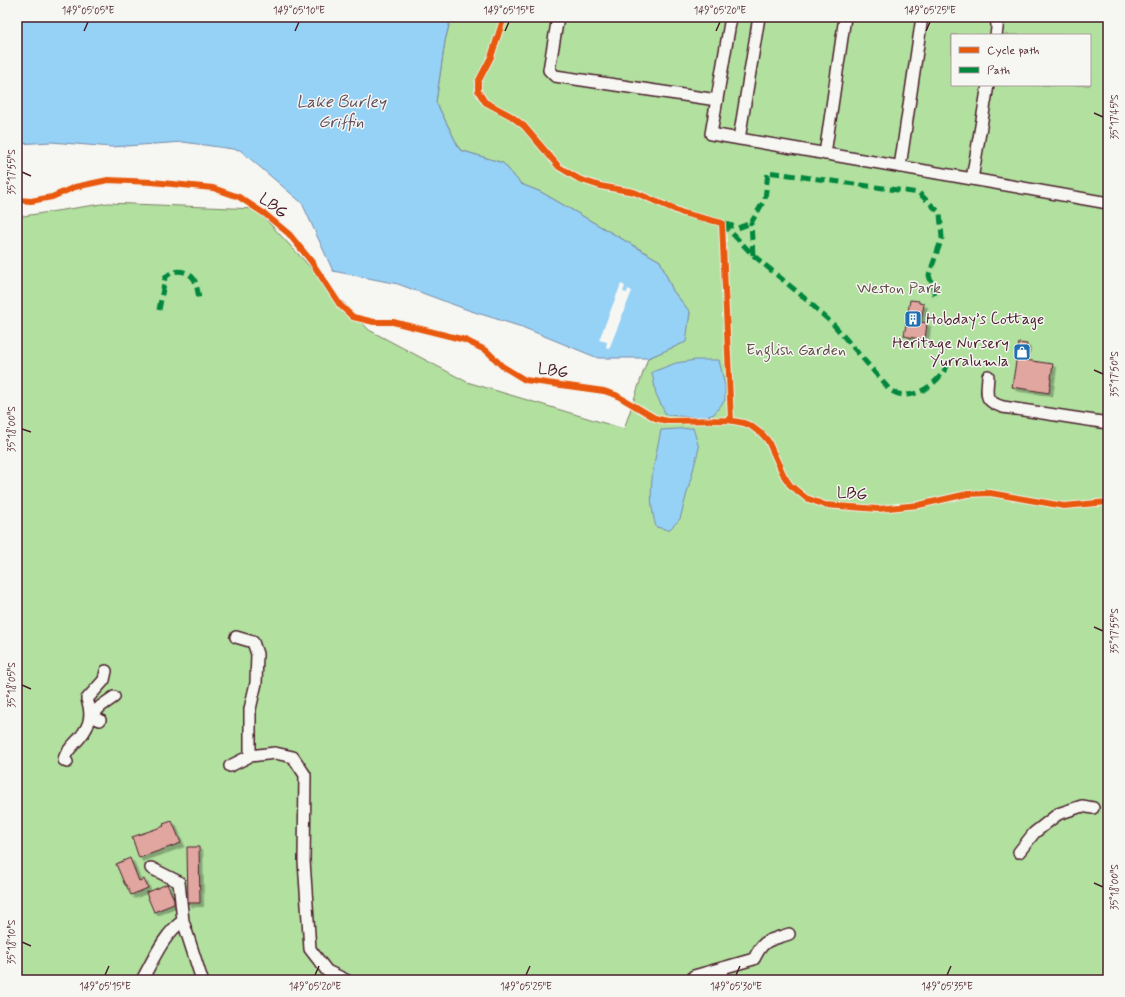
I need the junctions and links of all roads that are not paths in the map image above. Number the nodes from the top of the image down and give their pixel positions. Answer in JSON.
{"nodes":[{"id":1,"x":558,"y":17,"type":"edge"},
{"id":2,"x":731,"y":17,"type":"edge"},
{"id":3,"x":759,"y":17,"type":"edge"},
{"id":4,"x":845,"y":17,"type":"edge"},
{"id":5,"x":922,"y":17,"type":"edge"},
{"id":6,"x":994,"y":17,"type":"edge"},
{"id":7,"x":996,"y":34,"type":"edge"},
{"id":8,"x":988,"y":86,"type":"edge"},
{"id":9,"x":717,"y":100,"type":"junction"},
{"id":10,"x":739,"y":139,"type":"junction"},
{"id":11,"x":825,"y":154,"type":"junction"},
{"id":12,"x":900,"y":167,"type":"junction"},
{"id":13,"x":972,"y":180,"type":"junction"},
{"id":14,"x":1108,"y":203,"type":"edge"},
{"id":15,"x":988,"y":376,"type":"dead end"},
{"id":16,"x":1108,"y":423,"type":"edge"},
{"id":17,"x":236,"y":637,"type":"dead end"},
{"id":18,"x":106,"y":671,"type":"dead end"},
{"id":19,"x":114,"y":697,"type":"dead end"},
{"id":20,"x":96,"y":718,"type":"junction"},
{"id":21,"x":250,"y":756,"type":"junction"},
{"id":22,"x":67,"y":762,"type":"dead end"},
{"id":23,"x":230,"y":766,"type":"dead end"},
{"id":24,"x":1094,"y":808,"type":"dead end"},
{"id":25,"x":1019,"y":852,"type":"dead end"},
{"id":26,"x":151,"y":868,"type":"dead end"},
{"id":27,"x":182,"y":921,"type":"junction"},
{"id":28,"x":789,"y":934,"type":"dead end"},
{"id":29,"x":722,"y":968,"type":"junction"},
{"id":30,"x":142,"y":980,"type":"edge"},
{"id":31,"x":202,"y":980,"type":"edge"},
{"id":32,"x":346,"y":980,"type":"edge"},
{"id":33,"x":694,"y":980,"type":"edge"},
{"id":34,"x":723,"y":980,"type":"edge"}],
"edges":[{"from":1,"to":9,"type":"street"},
{"from":2,"to":9,"type":"street"},
{"from":3,"to":10,"type":"street"},
{"from":4,"to":11,"type":"street"},
{"from":5,"to":12,"type":"street"},
{"from":6,"to":7,"type":"street"},
{"from":8,"to":13,"type":"street"},
{"from":9,"to":10,"type":"street"},
{"from":10,"to":11,"type":"street"},
{"from":11,"to":12,"type":"street"},
{"from":12,"to":13,"type":"street"},
{"from":13,"to":14,"type":"street"},
{"from":15,"to":16,"type":"street"},
{"from":17,"to":21,"type":"street"},
{"from":18,"to":20,"type":"street"},
{"from":19,"to":20,"type":"street"},
{"from":20,"to":22,"type":"street"},
{"from":21,"to":23,"type":"street"},
{"from":21,"to":32,"type":"street"},
{"from":24,"to":25,"type":"street"},
{"from":26,"to":27,"type":"street"},
{"from":27,"to":30,"type":"street"},
{"from":27,"to":31,"type":"street"},
{"from":28,"to":29,"type":"street"},
{"from":29,"to":33,"type":"street"},
{"from":29,"to":34,"type":"street"}]}
